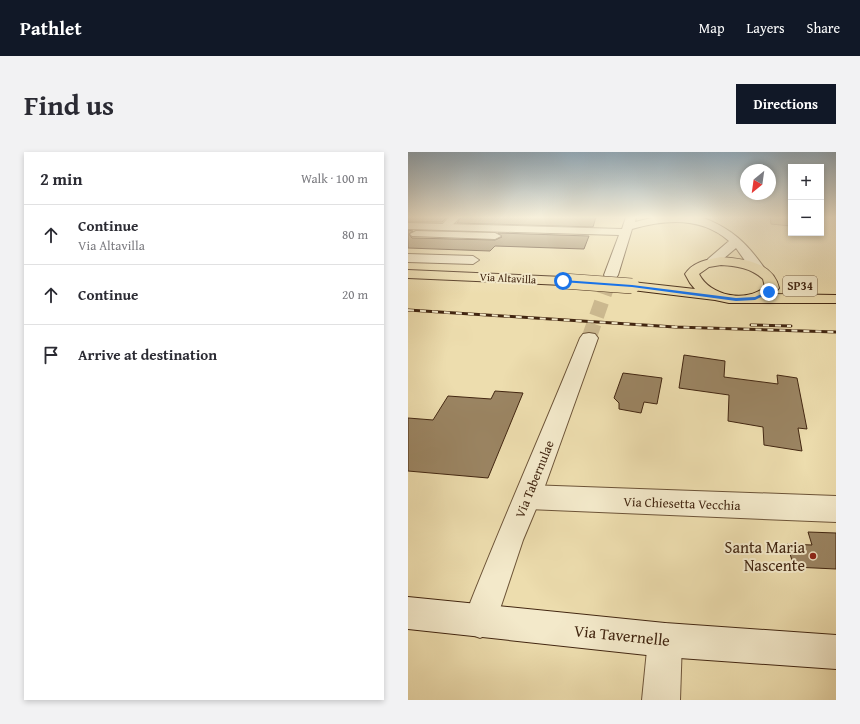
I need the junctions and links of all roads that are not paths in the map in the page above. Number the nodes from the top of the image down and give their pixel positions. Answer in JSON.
{"nodes":[{"id":1,"x":623,"y":243,"type":"edge"},
{"id":2,"x":735,"y":243,"type":"edge"},
{"id":3,"x":739,"y":243,"type":"edge"},
{"id":4,"x":408,"y":258,"type":"edge"},
{"id":5,"x":473,"y":260,"type":"dead end"},
{"id":6,"x":712,"y":262,"type":"junction"},
{"id":7,"x":762,"y":271,"type":"junction"},
{"id":8,"x":408,"y":274,"type":"edge"},
{"id":9,"x":611,"y":275,"type":"tunnel mouth"},
{"id":10,"x":683,"y":276,"type":"junction"},
{"id":11,"x":632,"y":286,"type":"junction"},
{"id":12,"x":836,"y":295,"type":"edge"},
{"id":13,"x":725,"y":298,"type":"junction"},
{"id":14,"x":755,"y":298,"type":"junction"},
{"id":15,"x":836,"y":299,"type":"edge"},
{"id":16,"x":589,"y":338,"type":"tunnel mouth"},
{"id":17,"x":528,"y":497,"type":"junction"},
{"id":18,"x":836,"y":509,"type":"edge"},
{"id":19,"x":408,"y":613,"type":"edge"},
{"id":20,"x":480,"y":621,"type":"junction"},
{"id":21,"x":665,"y":640,"type":"junction"},
{"id":22,"x":836,"y":652,"type":"edge"},
{"id":23,"x":661,"y":700,"type":"edge"}],
"edges":[{"from":1,"to":9,"type":"street"},
{"from":2,"to":6,"type":"street"},
{"from":3,"to":7,"type":"street"},
{"from":4,"to":5,"type":"street"},
{"from":6,"to":7,"type":"main road","number":"SP34"},
{"from":6,"to":10,"type":"main road","number":"SP34"},
{"from":7,"to":12,"type":"main road","number":"SP34"},
{"from":7,"to":14,"type":"main road","number":"SP34"},
{"from":8,"to":11,"type":"main road","name":"Via Altavilla","number":"SP34","bridge":true},
{"from":10,"to":11,"type":"main road","name":"Via Altavilla","number":"SP34"},
{"from":10,"to":13,"type":"main road","number":"SP34"},
{"from":11,"to":13,"type":"main road","name":"Via Altavilla","number":"SP34"},
{"from":13,"to":14,"type":"main road","number":"SP34"},
{"from":14,"to":15,"type":"main road","number":"SP34"},
{"from":16,"to":17,"type":"street","name":"Via Tabernulae"},
{"from":17,"to":18,"type":"street","name":"Via Chiesetta Vecchia"},
{"from":17,"to":20,"type":"street","name":"Via Tabernulae"},
{"from":19,"to":20,"type":"street","name":"Via Tavernelle"},
{"from":20,"to":21,"type":"street","name":"Via Tavernelle"},
{"from":21,"to":22,"type":"street","name":"Via Tavernelle"},
{"from":21,"to":23,"type":"street"}]}
